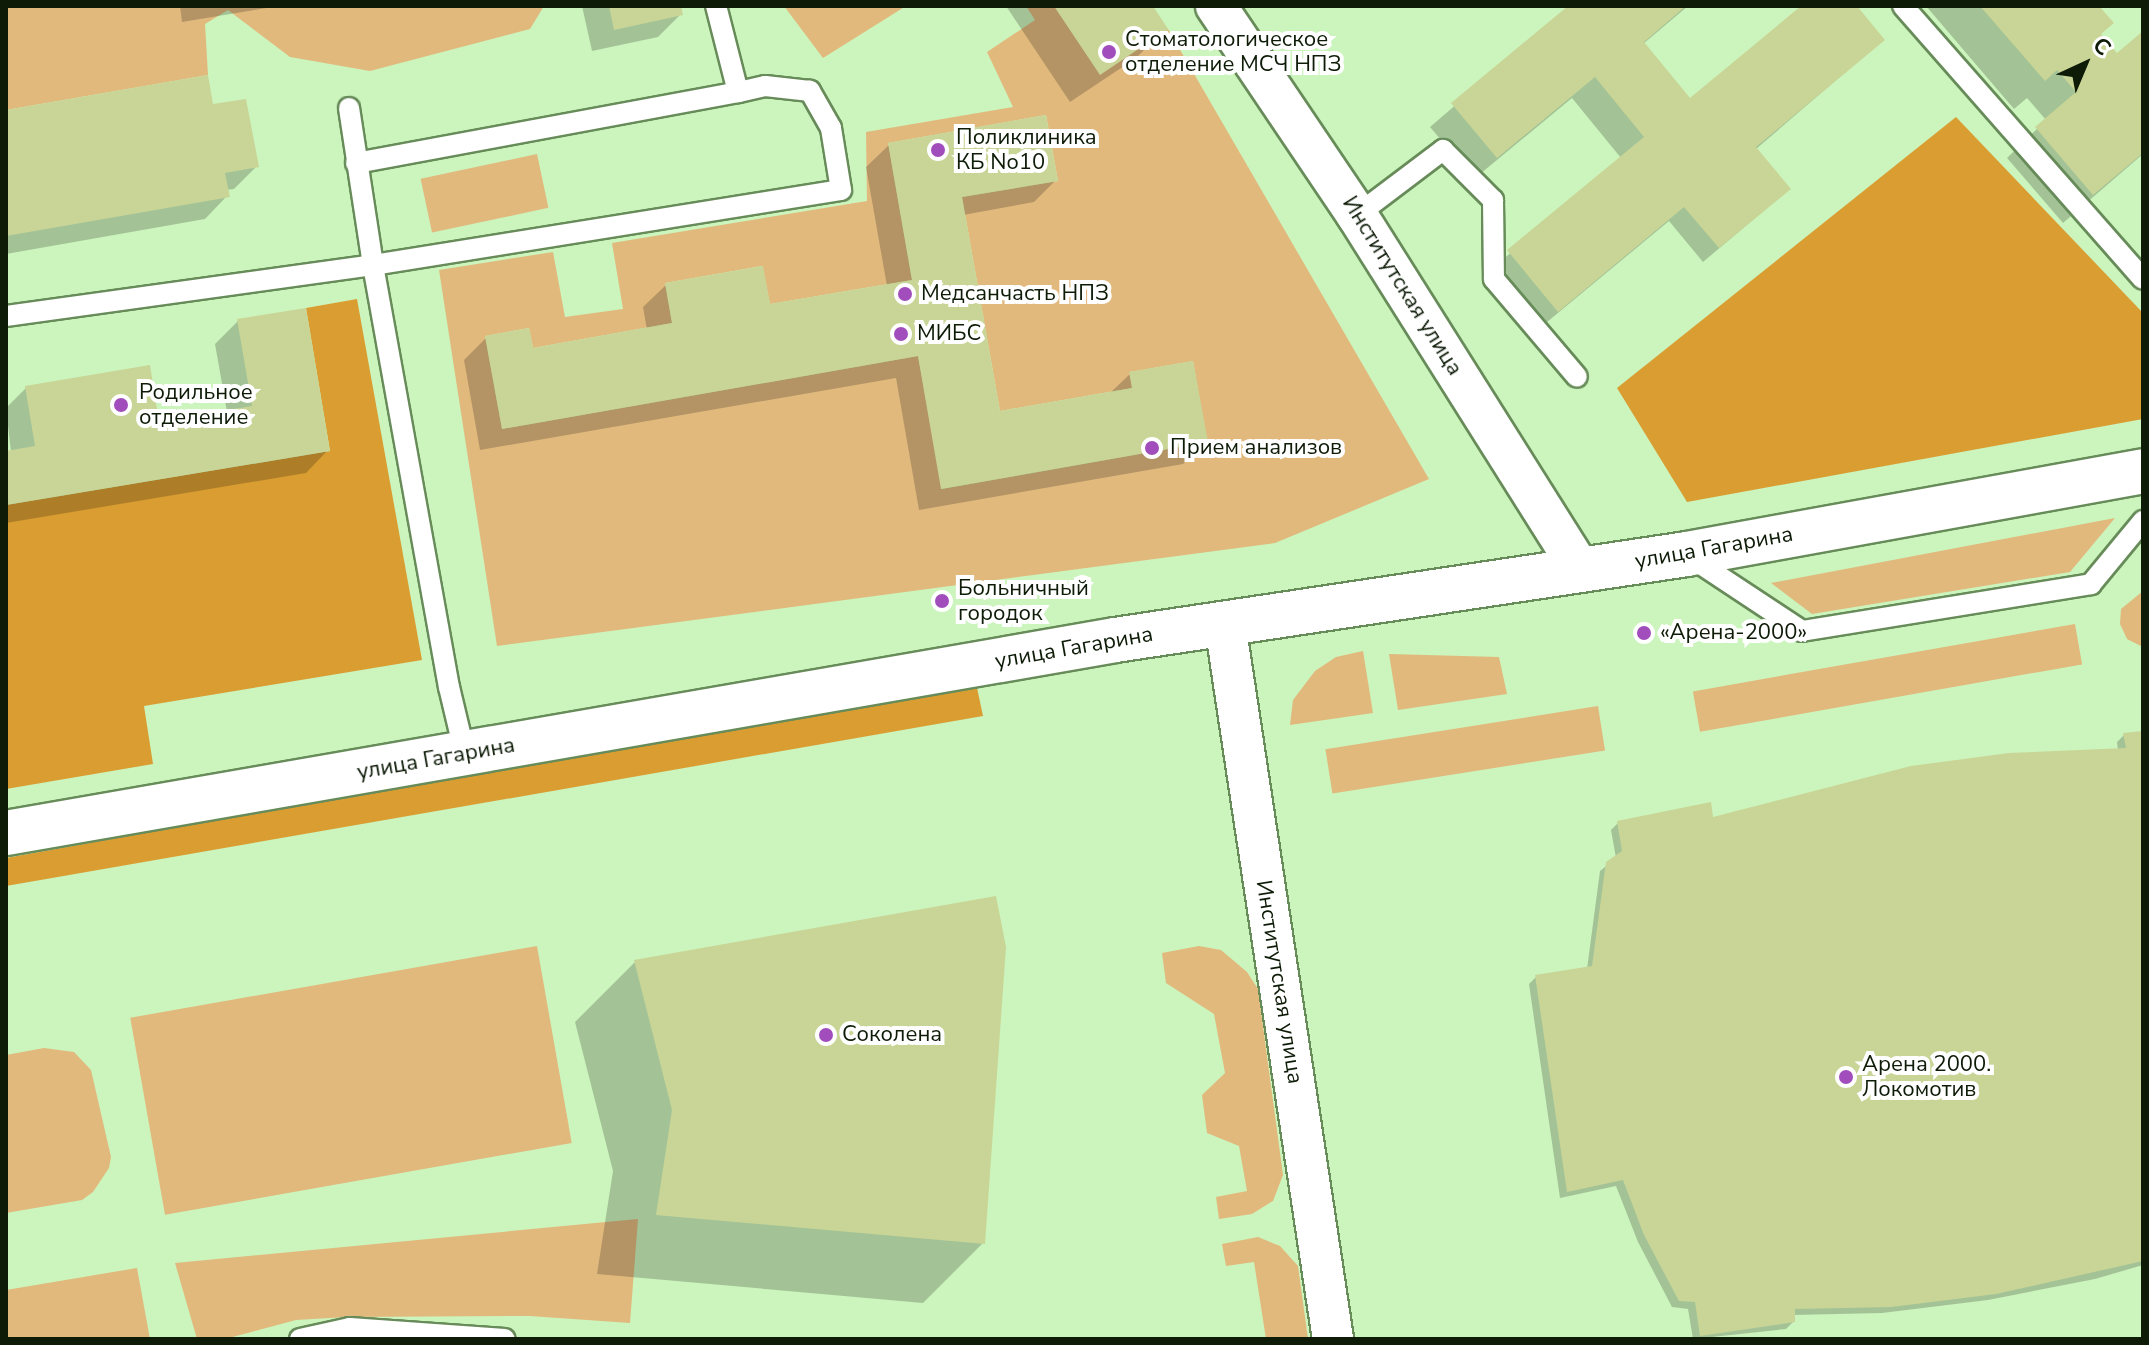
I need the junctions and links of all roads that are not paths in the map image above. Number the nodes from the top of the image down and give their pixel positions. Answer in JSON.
{"nodes":[{"id":1,"x":716,"y":6,"type":"edge"},
{"id":2,"x":1216,"y":6,"type":"edge"},
{"id":3,"x":1903,"y":6,"type":"edge"},
{"id":4,"x":738,"y":92,"type":"junction"},
{"id":5,"x":349,"y":108,"type":"dead end"},
{"id":6,"x":356,"y":163,"type":"junction"},
{"id":7,"x":1357,"y":215,"type":"junction"},
{"id":8,"x":373,"y":265,"type":"junction"},
{"id":9,"x":2143,"y":279,"type":"edge"},
{"id":10,"x":6,"y":316,"type":"edge"},
{"id":11,"x":1577,"y":377,"type":"dead end"},
{"id":12,"x":2143,"y":471,"type":"edge"},
{"id":13,"x":2143,"y":521,"type":"edge"},
{"id":14,"x":1687,"y":554,"type":"junction"},
{"id":15,"x":1581,"y":571,"type":"junction"},
{"id":16,"x":1225,"y":624,"type":"junction"},
{"id":17,"x":465,"y":754,"type":"junction"},
{"id":18,"x":6,"y":833,"type":"edge"},
{"id":19,"x":300,"y":1339,"type":"edge"},
{"id":20,"x":505,"y":1339,"type":"edge"},
{"id":21,"x":1333,"y":1339,"type":"edge"}],
"edges":[{"from":1,"to":4,"type":"lane"},
{"from":2,"to":7,"type":"street","name":"Институтская улица"},
{"from":3,"to":9,"type":"lane"},
{"from":4,"to":6,"type":"lane"},
{"from":4,"to":8,"type":"lane"},
{"from":5,"to":6,"type":"lane"},
{"from":6,"to":8,"type":"lane"},
{"from":7,"to":11,"type":"lane"},
{"from":7,"to":15,"type":"street","name":"Институтская улица"},
{"from":8,"to":10,"type":"lane"},
{"from":8,"to":17,"type":"lane"},
{"from":12,"to":14,"type":"main road","name":"улица Гагарина"},
{"from":13,"to":14,"type":"lane"},
{"from":14,"to":15,"type":"main road","name":"улица Гагарина"},
{"from":15,"to":16,"type":"main road","name":"улица Гагарина"},
{"from":16,"to":17,"type":"main road","name":"улица Гагарина"},
{"from":16,"to":21,"type":"street","name":"Институтская улица"},
{"from":17,"to":18,"type":"main road","name":"улица Гагарина"},
{"from":19,"to":20,"type":"lane"}]}
